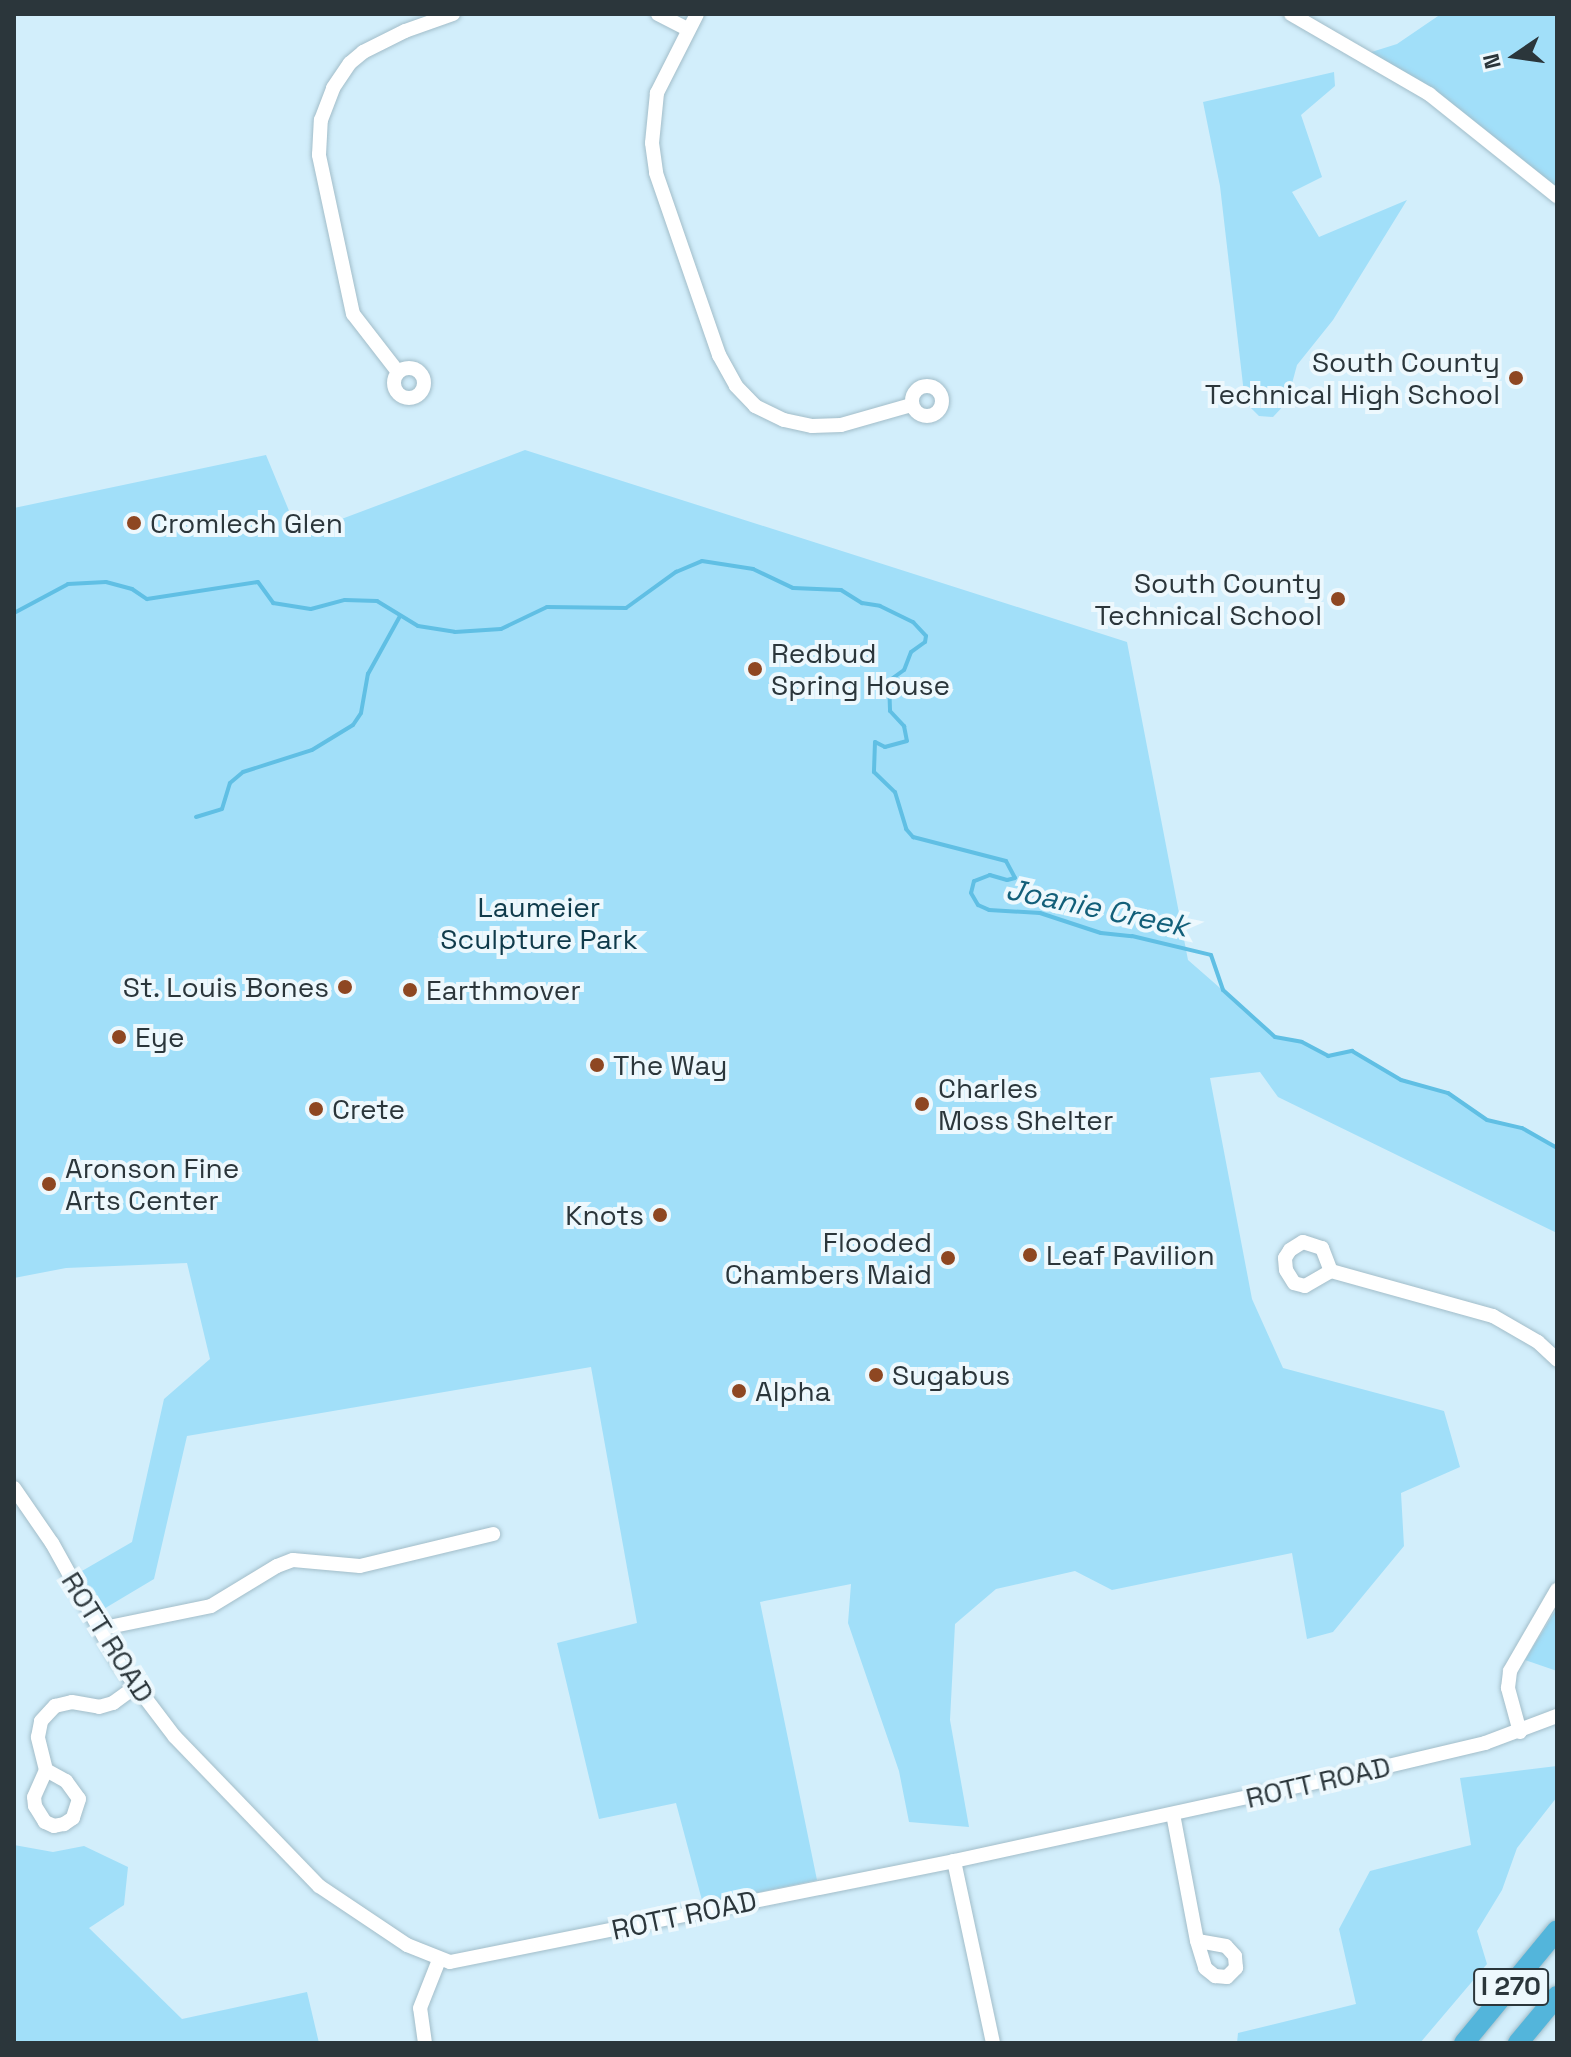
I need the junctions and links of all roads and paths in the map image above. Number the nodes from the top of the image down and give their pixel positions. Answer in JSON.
{"nodes":[{"id":1,"x":453,"y":14,"type":"edge"},
{"id":2,"x":658,"y":14,"type":"edge"},
{"id":3,"x":697,"y":14,"type":"edge"},
{"id":4,"x":1291,"y":14,"type":"edge"},
{"id":5,"x":688,"y":29,"type":"junction"},
{"id":6,"x":1557,"y":196,"type":"edge"},
{"id":7,"x":398,"y":372,"type":"dead end"},
{"id":8,"x":911,"y":405,"type":"dead end"},
{"id":9,"x":1331,"y":1271,"type":"dead end"},
{"id":10,"x":1557,"y":1360,"type":"edge"},
{"id":11,"x":14,"y":1488,"type":"edge"},
{"id":12,"x":493,"y":1534,"type":"dead end"},
{"id":13,"x":1557,"y":1590,"type":"edge"},
{"id":14,"x":99,"y":1629,"type":"junction"},
{"id":15,"x":135,"y":1687,"type":"junction"},
{"id":16,"x":1557,"y":1716,"type":"edge"},
{"id":17,"x":1520,"y":1732,"type":"junction"},
{"id":18,"x":46,"y":1770,"type":"dead end"},
{"id":19,"x":1173,"y":1814,"type":"junction"},
{"id":20,"x":954,"y":1861,"type":"junction"},
{"id":21,"x":1557,"y":1930,"type":"edge"},
{"id":22,"x":1197,"y":1941,"type":"dead end"},
{"id":23,"x":439,"y":1960,"type":"junction"},
{"id":24,"x":1557,"y":1996,"type":"edge"},
{"id":25,"x":425,"y":2043,"type":"edge"},
{"id":26,"x":993,"y":2043,"type":"edge"},
{"id":27,"x":1464,"y":2043,"type":"edge"},
{"id":28,"x":1518,"y":2043,"type":"edge"}],
"edges":[{"from":1,"to":7,"type":"street"},
{"from":2,"to":5,"type":"street"},
{"from":3,"to":5,"type":"street"},
{"from":4,"to":6,"type":"street"},
{"from":5,"to":8,"type":"street"},
{"from":9,"to":10,"type":"street"},
{"from":11,"to":14,"type":"street","name":"ROTT ROAD"},
{"from":12,"to":14,"type":"street"},
{"from":13,"to":17,"type":"street"},
{"from":14,"to":15,"type":"street","name":"ROTT ROAD"},
{"from":15,"to":18,"type":"street"},
{"from":15,"to":23,"type":"street","name":"ROTT ROAD"},
{"from":16,"to":17,"type":"street","name":"ROTT ROAD"},
{"from":17,"to":19,"type":"street","name":"ROTT ROAD"},
{"from":19,"to":20,"type":"street","name":"ROTT ROAD"},
{"from":19,"to":22,"type":"street"},
{"from":20,"to":23,"type":"street","name":"ROTT ROAD"},
{"from":20,"to":26,"type":"street"},
{"from":21,"to":27,"type":"highway","number":"I 270"},
{"from":23,"to":25,"type":"street"},
{"from":24,"to":28,"type":"highway","number":"I 270"}]}
